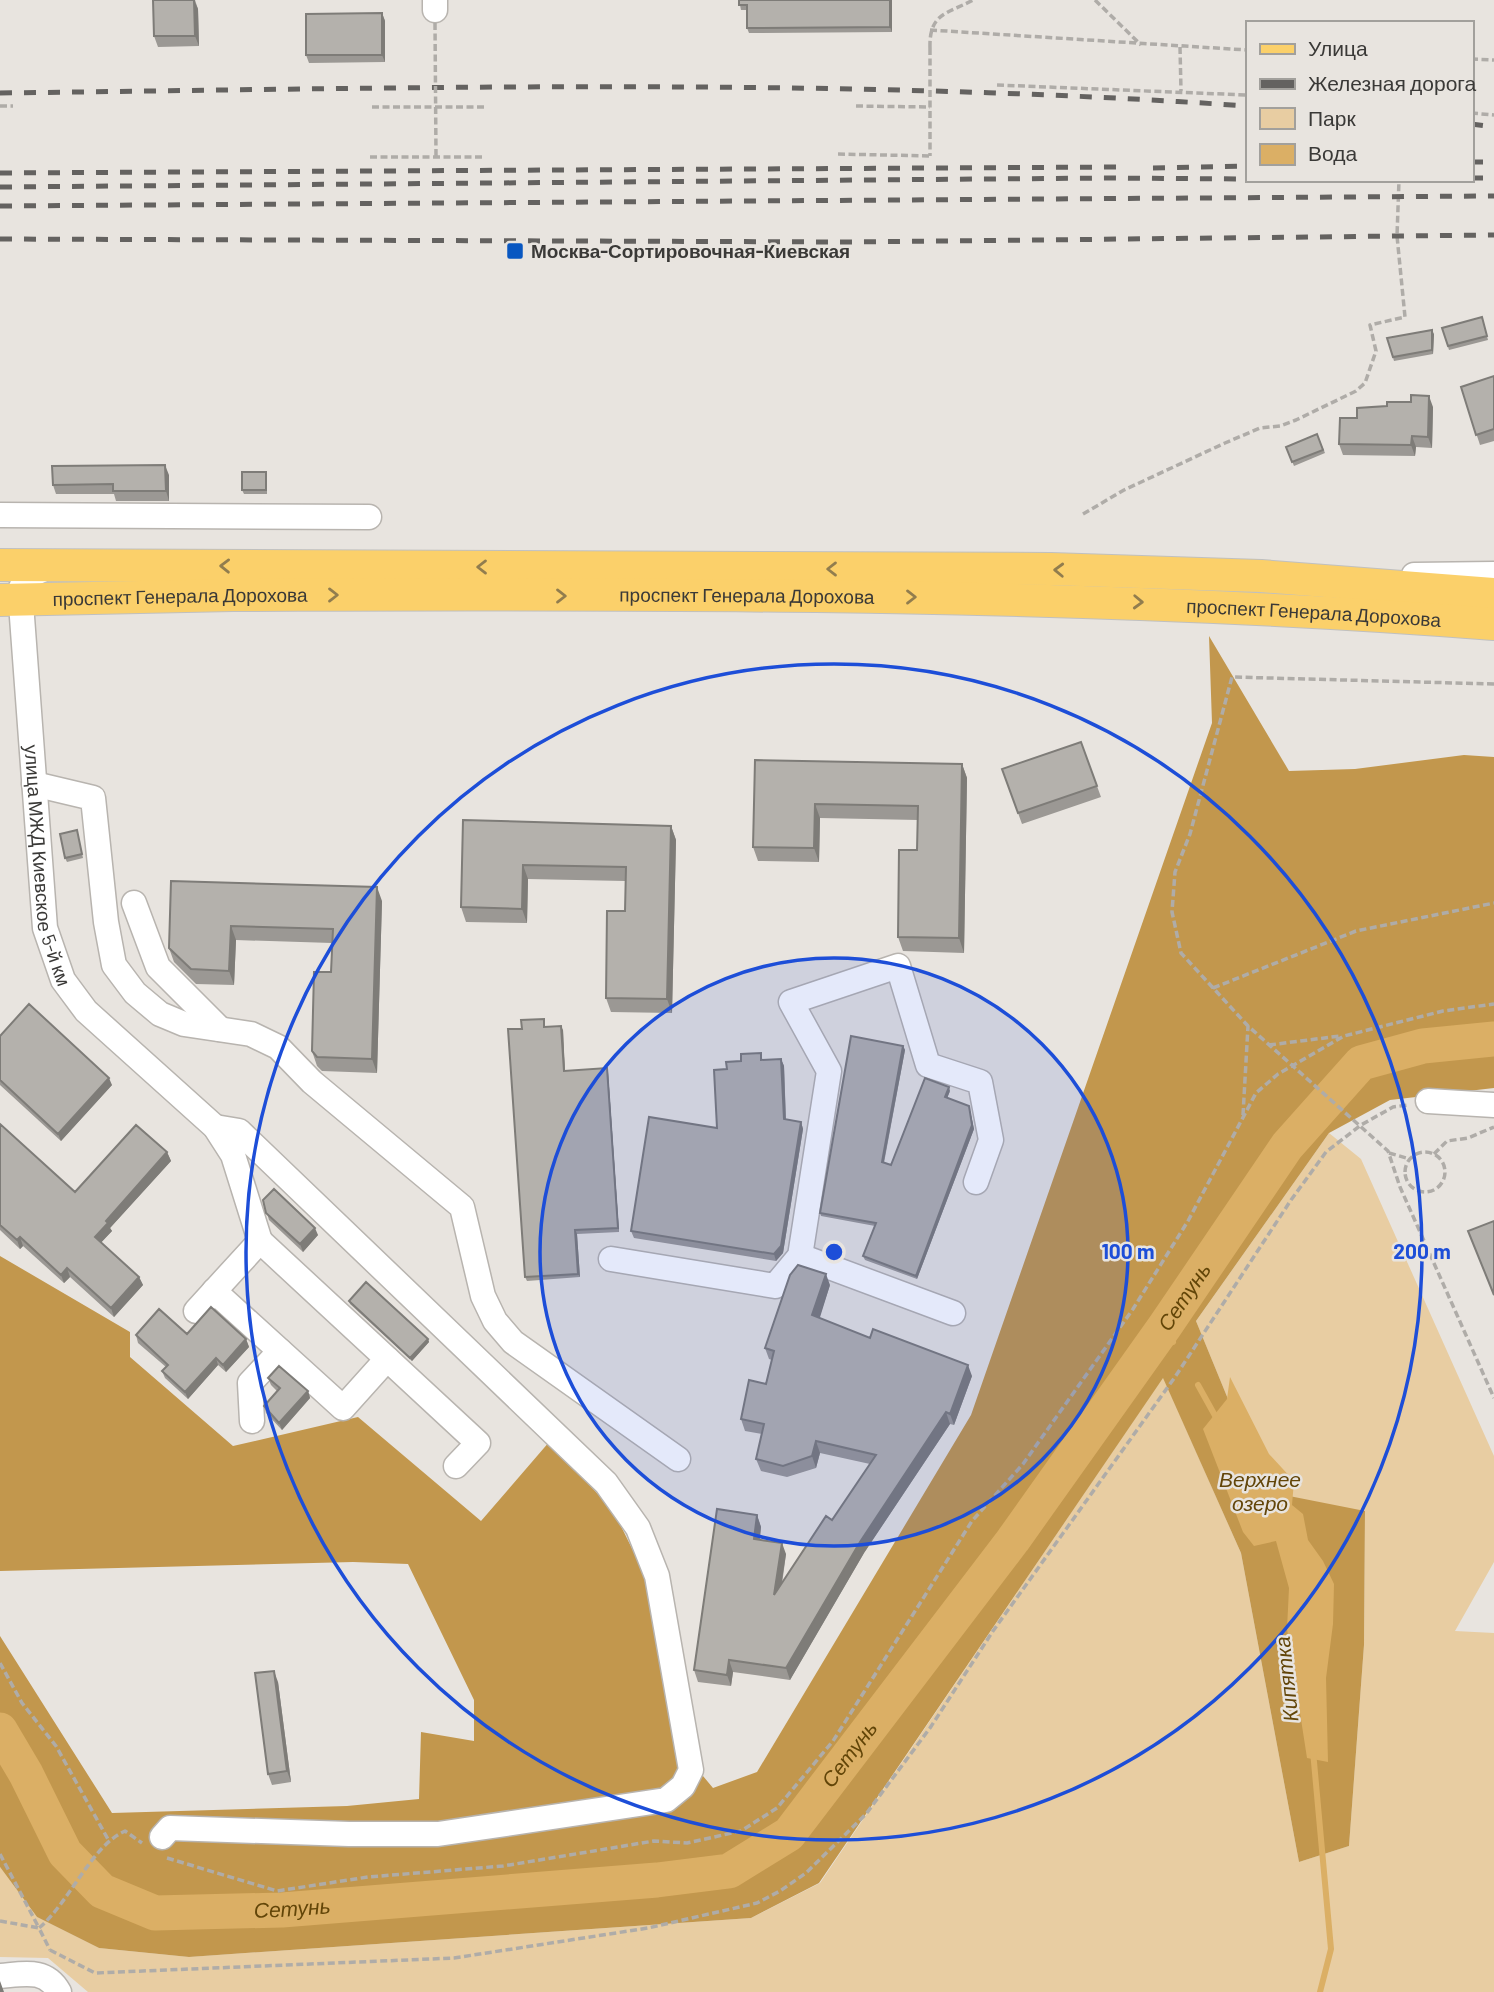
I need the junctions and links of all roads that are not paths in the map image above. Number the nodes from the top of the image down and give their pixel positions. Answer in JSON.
{"nodes":[{"id":1,"x":0,"y":515,"type":"edge"},
{"id":2,"x":369,"y":517,"type":"dead end"},
{"id":3,"x":59,"y":564,"type":"junction"},
{"id":4,"x":0,"y":565,"type":"edge"},
{"id":5,"x":1494,"y":574,"type":"edge"},
{"id":6,"x":1261,"y":576,"type":"junction"},
{"id":7,"x":1494,"y":594,"type":"edge"},
{"id":8,"x":10,"y":600,"type":"edge"},
{"id":9,"x":1381,"y":615,"type":"junction"},
{"id":10,"x":1494,"y":624,"type":"edge"},
{"id":11,"x":1494,"y":633,"type":"edge"},
{"id":12,"x":34,"y":784,"type":"junction"},
{"id":13,"x":134,"y":903,"type":"dead end"},
{"id":14,"x":220,"y":1029,"type":"junction"},
{"id":15,"x":1428,"y":1101,"type":"road end"},
{"id":16,"x":1494,"y":1105,"type":"edge"},
{"id":17,"x":215,"y":1127,"type":"junction"},
{"id":18,"x":976,"y":1182,"type":"dead end"},
{"id":19,"x":260,"y":1241,"type":"junction"},
{"id":20,"x":800,"y":1256,"type":"junction"},
{"id":21,"x":611,"y":1259,"type":"dead end"},
{"id":22,"x":214,"y":1291,"type":"junction"},
{"id":23,"x":196,"y":1311,"type":"dead end"},
{"id":24,"x":953,"y":1313,"type":"dead end"},
{"id":25,"x":280,"y":1351,"type":"junction"},
{"id":26,"x":387,"y":1359,"type":"junction"},
{"id":27,"x":252,"y":1420,"type":"dead end"},
{"id":28,"x":678,"y":1459,"type":"dead end"},
{"id":29,"x":456,"y":1465,"type":"dead end"},
{"id":30,"x":159,"y":1847,"type":"road end"},
{"id":31,"x":0,"y":1976,"type":"edge"},
{"id":32,"x":54,"y":1984,"type":"edge"}],
"edges":[{"from":1,"to":2,"type":"street"},
{"from":3,"to":4,"type":"main road","name":"проспект Генерала Дорохова"},
{"from":6,"to":3,"type":"main road","name":"проспект Генерала Дорохова","one_way":true},
{"from":3,"to":8,"type":"street"},
{"from":5,"to":6,"type":"street"},
{"from":6,"to":7,"type":"main road","name":"проспект Генерала Дорохова"},
{"from":8,"to":9,"type":"main road","name":"проспект Генерала Дорохова","one_way":true},
{"from":8,"to":12,"type":"street","name":"улица МЖД Киевское 5-й км"},
{"from":9,"to":10,"type":"main road","name":"проспект Генерала Дорохова"},
{"from":9,"to":11,"type":"street"},
{"from":12,"to":14,"type":"street"},
{"from":12,"to":17,"type":"street","name":"улица МЖД Киевское 5-й км"},
{"from":13,"to":14,"type":"street"},
{"from":14,"to":28,"type":"street"},
{"from":15,"to":16,"type":"street"},
{"from":17,"to":19,"type":"street"},
{"from":17,"to":30,"type":"street"},
{"from":18,"to":20,"type":"street"},
{"from":19,"to":22,"type":"street"},
{"from":19,"to":26,"type":"street"},
{"from":20,"to":21,"type":"street"},
{"from":20,"to":24,"type":"street"},
{"from":22,"to":23,"type":"street"},
{"from":22,"to":25,"type":"street"},
{"from":25,"to":26,"type":"street"},
{"from":25,"to":27,"type":"street"},
{"from":26,"to":29,"type":"street"},
{"from":31,"to":32,"type":"street"}]}
